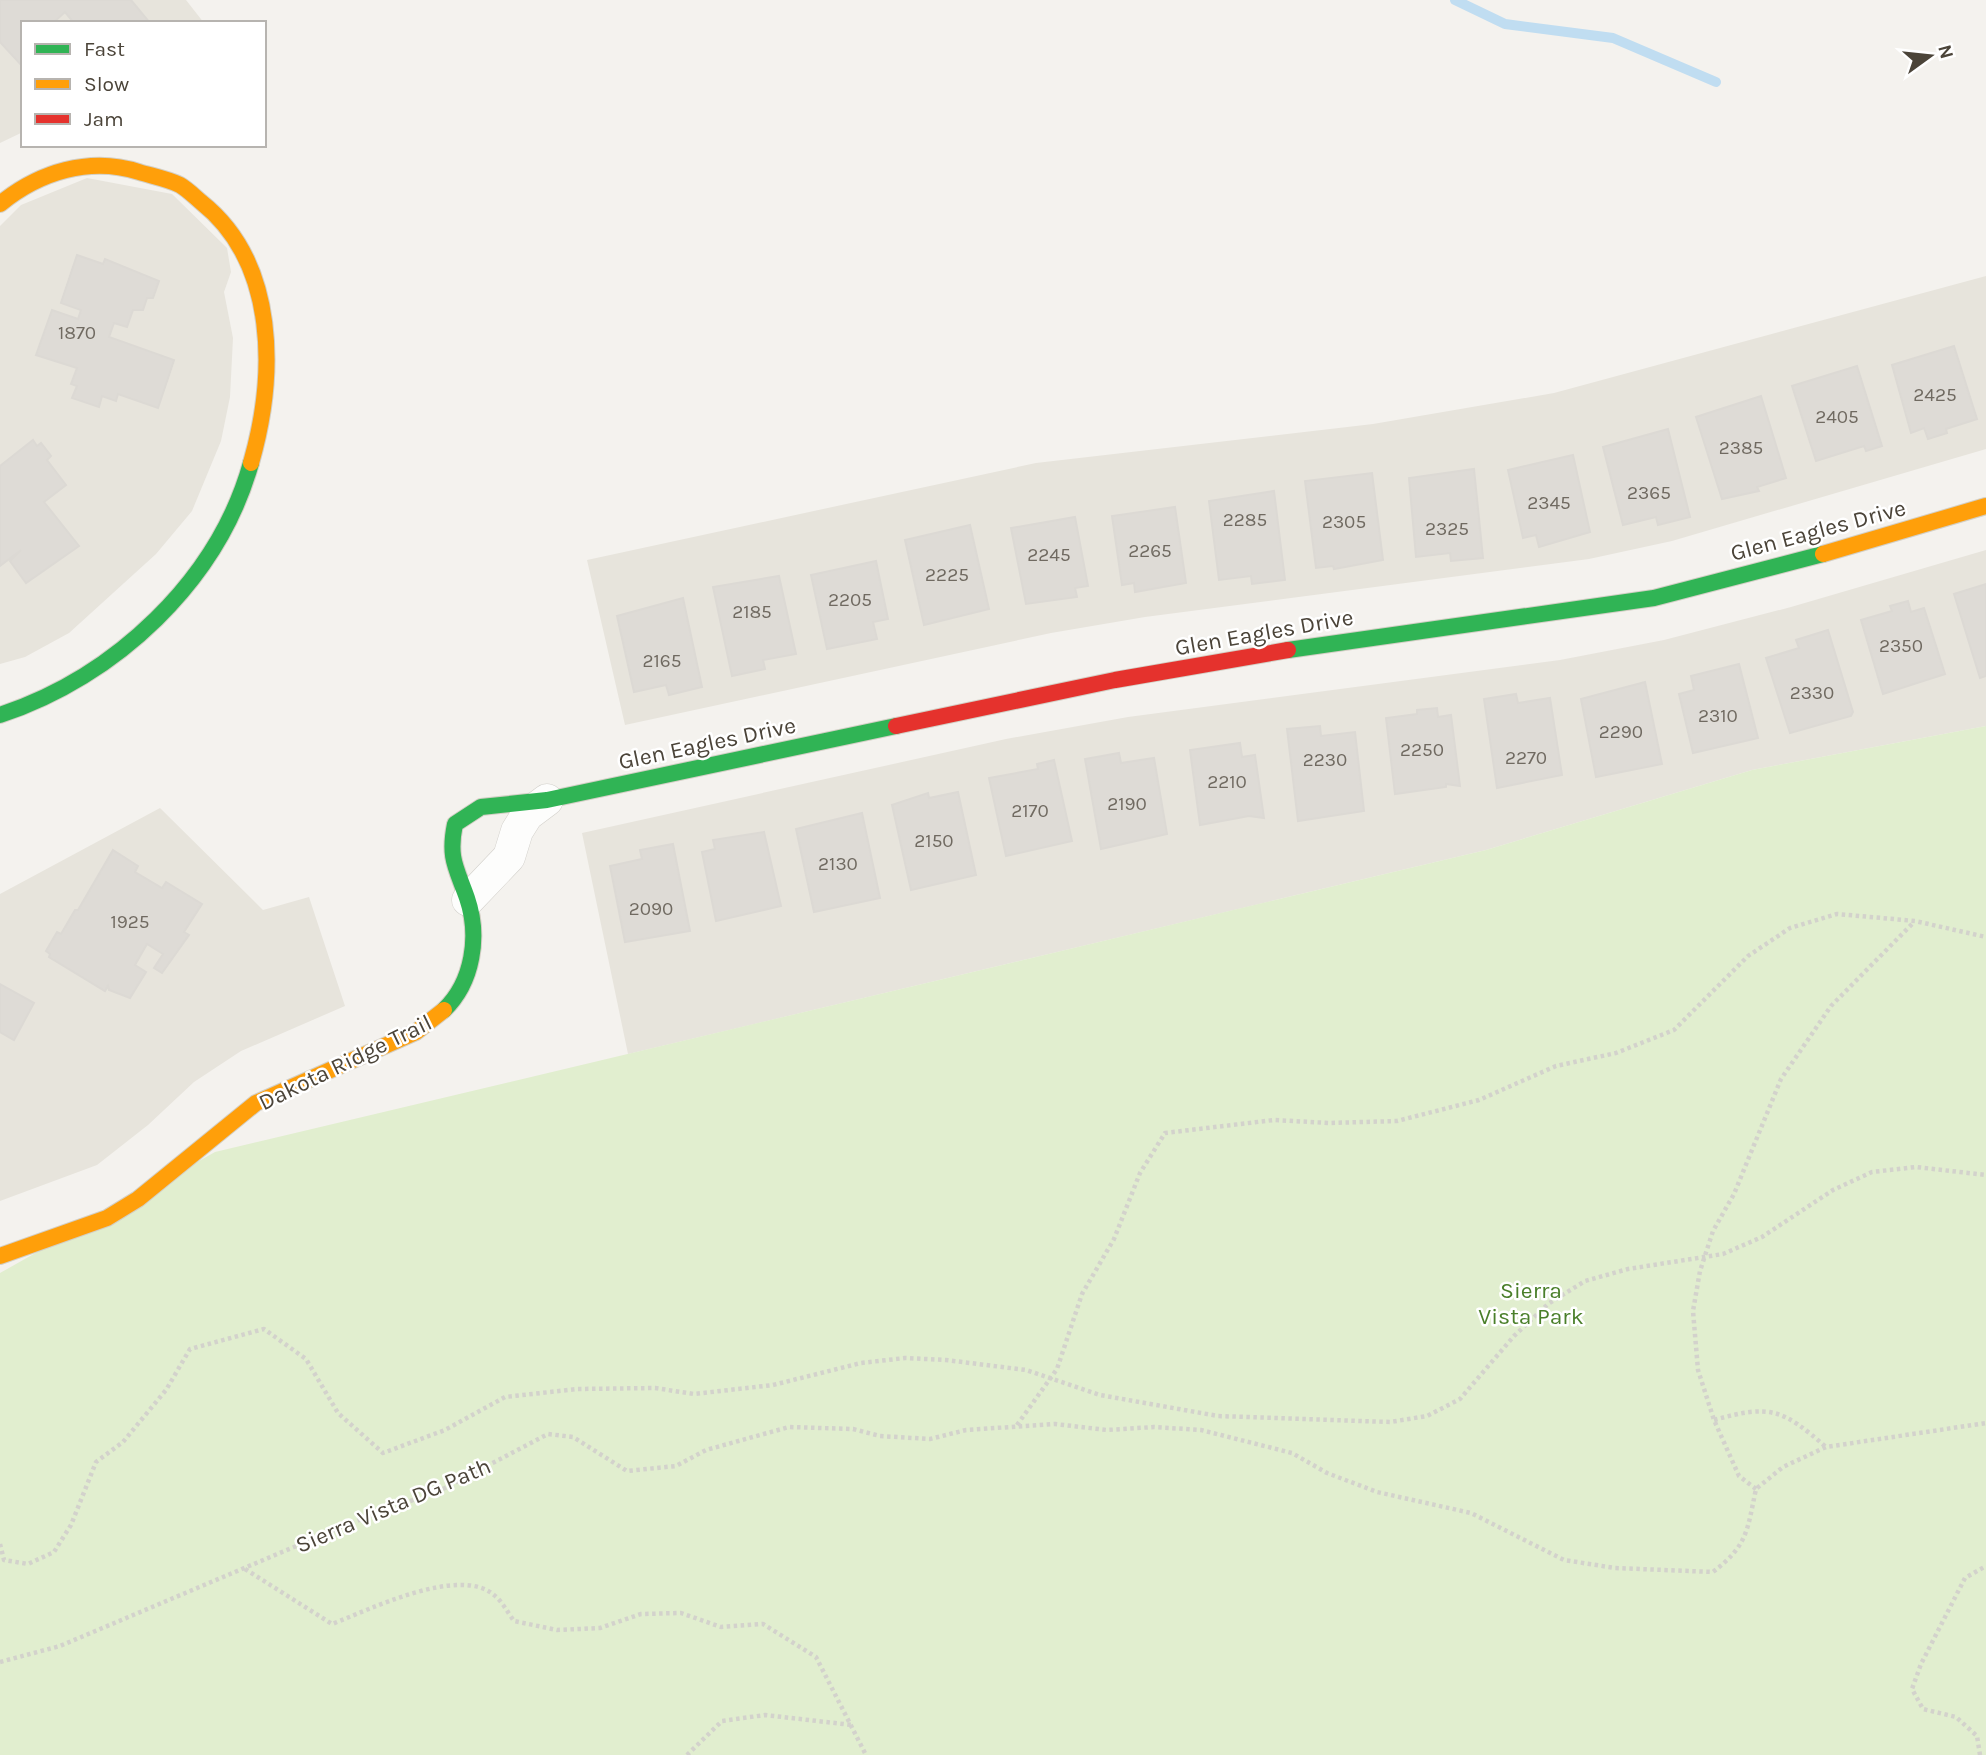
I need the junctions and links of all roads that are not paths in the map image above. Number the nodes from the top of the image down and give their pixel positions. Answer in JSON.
{"nodes":[{"id":1,"x":0,"y":204,"type":"edge"},
{"id":2,"x":1986,"y":506,"type":"edge"},
{"id":3,"x":0,"y":715,"type":"edge"},
{"id":4,"x":547,"y":800,"type":"junction"},
{"id":5,"x":468,"y":900,"type":"junction"},
{"id":6,"x":0,"y":1256,"type":"edge"}],
"edges":[{"from":1,"to":3,"type":"street"},
{"from":2,"to":4,"type":"street","name":"Glen Eagles Drive"},
{"from":4,"to":5,"type":"street"},
{"from":4,"to":5,"type":"street","name":"Dakota Ridge Trail"},
{"from":5,"to":6,"type":"street","name":"Dakota Ridge Trail"}]}
